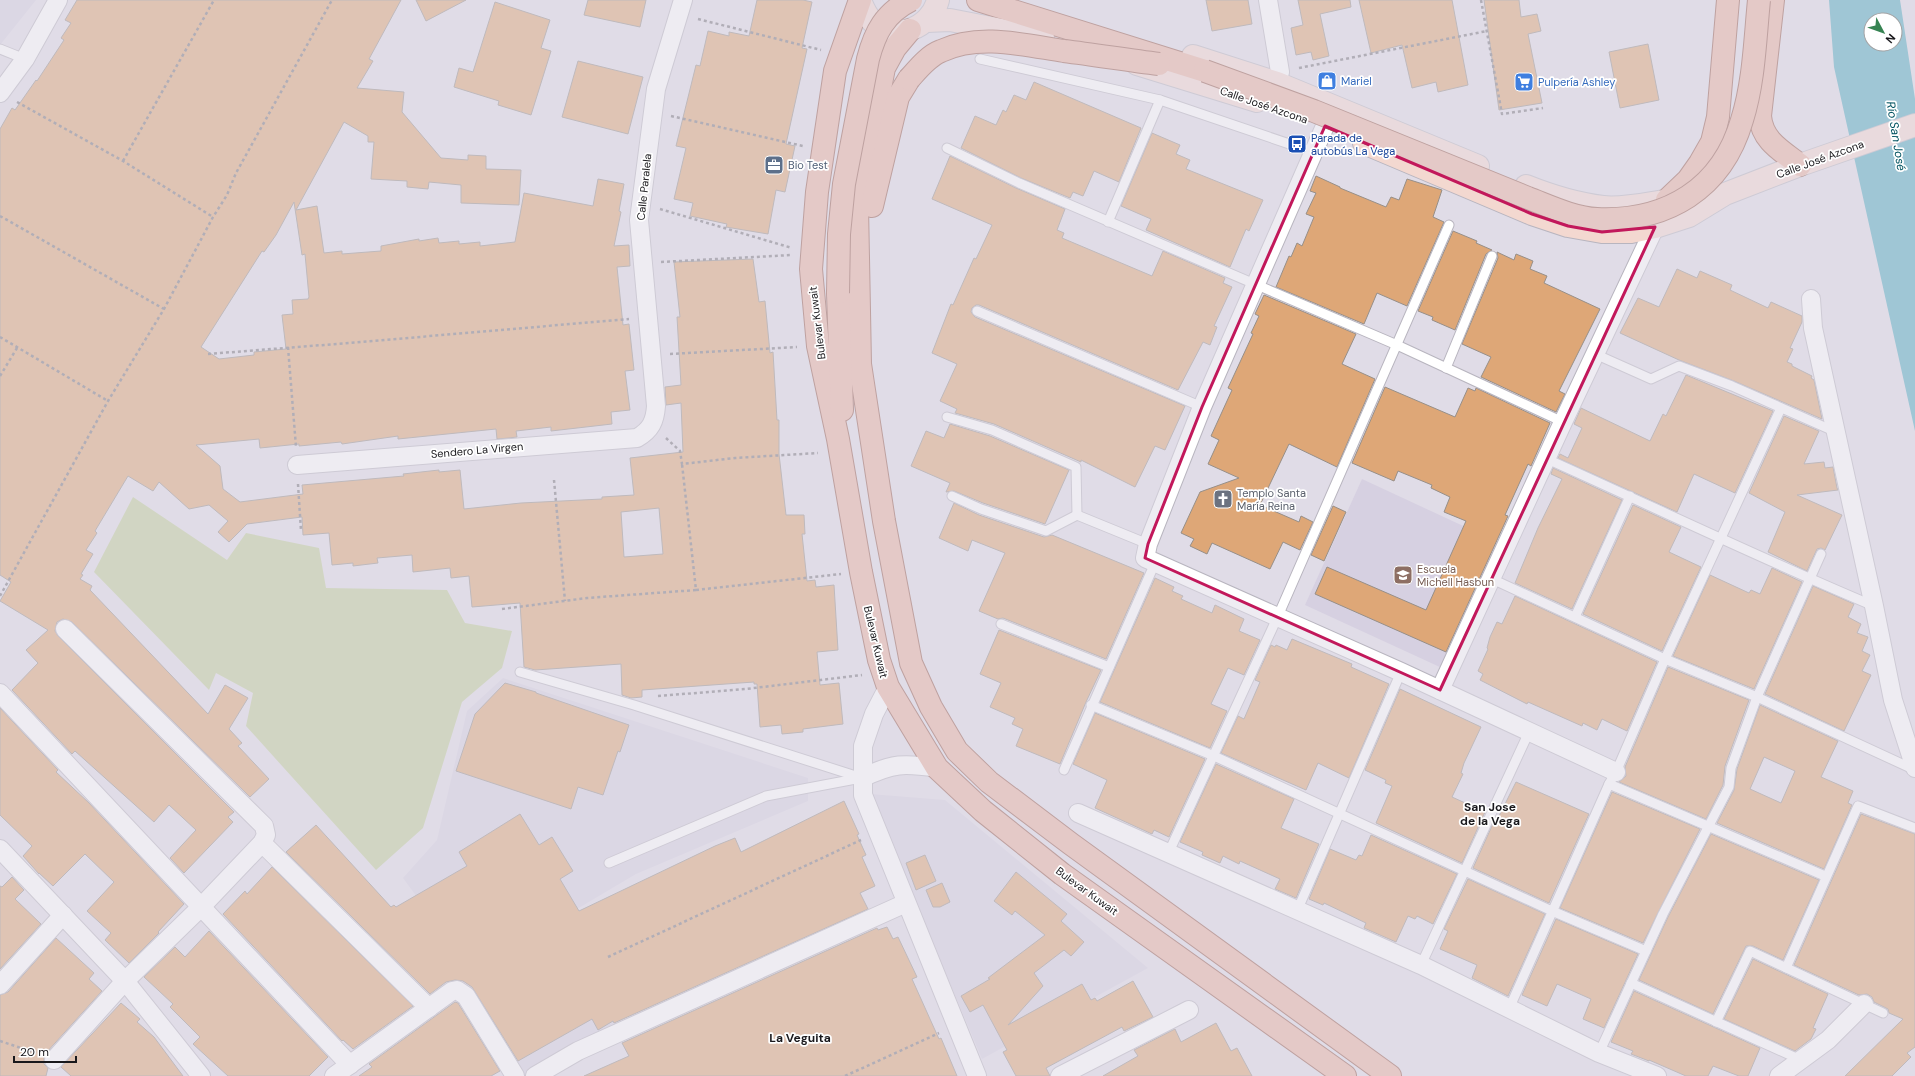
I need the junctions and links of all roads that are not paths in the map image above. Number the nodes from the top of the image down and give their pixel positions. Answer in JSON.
{"nodes":[{"id":1,"x":58,"y":0,"type":"edge"},
{"id":2,"x":860,"y":0,"type":"edge"},
{"id":3,"x":911,"y":0,"type":"edge"},
{"id":4,"x":938,"y":0,"type":"edge"},
{"id":5,"x":978,"y":0,"type":"edge"},
{"id":6,"x":1010,"y":0,"type":"edge"},
{"id":7,"x":1268,"y":0,"type":"edge"},
{"id":8,"x":1728,"y":0,"type":"edge"},
{"id":9,"x":1759,"y":0,"type":"edge"},
{"id":10,"x":1773,"y":0,"type":"edge"},
{"id":11,"x":681,"y":7,"type":"edge"},
{"id":12,"x":919,"y":26,"type":"junction"},
{"id":13,"x":0,"y":49,"type":"edge"},
{"id":14,"x":25,"y":59,"type":"junction"},
{"id":15,"x":980,"y":59,"type":"dead end"},
{"id":16,"x":1205,"y":71,"type":"junction"},
{"id":17,"x":1279,"y":78,"type":"junction"},
{"id":18,"x":1,"y":93,"type":"edge"},
{"id":19,"x":1160,"y":100,"type":"junction"},
{"id":20,"x":1262,"y":103,"type":"junction"},
{"id":21,"x":1915,"y":125,"type":"edge"},
{"id":22,"x":1325,"y":126,"type":"junction"},
{"id":23,"x":946,"y":148,"type":"dead end"},
{"id":24,"x":1314,"y":152,"type":"junction"},
{"id":25,"x":1809,"y":162,"type":"junction"},
{"id":26,"x":1725,"y":194,"type":"junction"},
{"id":27,"x":1672,"y":199,"type":"junction"},
{"id":28,"x":1680,"y":219,"type":"junction"},
{"id":29,"x":1108,"y":222,"type":"junction"},
{"id":30,"x":1449,"y":225,"type":"dead end"},
{"id":31,"x":1655,"y":228,"type":"junction"},
{"id":32,"x":1492,"y":256,"type":"dead end"},
{"id":33,"x":859,"y":270,"type":"junction"},
{"id":34,"x":1256,"y":284,"type":"junction"},
{"id":35,"x":1811,"y":299,"type":"dead end"},
{"id":36,"x":977,"y":311,"type":"dead end"},
{"id":37,"x":1397,"y":345,"type":"junction"},
{"id":38,"x":1595,"y":354,"type":"junction"},
{"id":39,"x":1446,"y":368,"type":"junction"},
{"id":40,"x":1202,"y":407,"type":"junction"},
{"id":41,"x":1781,"y":408,"type":"junction"},
{"id":42,"x":947,"y":417,"type":"dead end"},
{"id":43,"x":1563,"y":422,"type":"junction"},
{"id":44,"x":653,"y":425,"type":"joint"},
{"id":45,"x":1836,"y":432,"type":"junction"},
{"id":46,"x":838,"y":445,"type":"junction"},
{"id":47,"x":1547,"y":459,"type":"junction"},
{"id":48,"x":297,"y":465,"type":"road end"},
{"id":49,"x":952,"y":496,"type":"dead end"},
{"id":50,"x":1630,"y":496,"type":"junction"},
{"id":51,"x":1077,"y":514,"type":"junction"},
{"id":52,"x":1721,"y":540,"type":"junction"},
{"id":53,"x":1148,"y":544,"type":"junction"},
{"id":54,"x":1820,"y":554,"type":"dead end"},
{"id":55,"x":1155,"y":563,"type":"junction"},
{"id":56,"x":1810,"y":579,"type":"junction"},
{"id":57,"x":1492,"y":580,"type":"junction"},
{"id":58,"x":1874,"y":606,"type":"junction"},
{"id":59,"x":1278,"y":616,"type":"junction"},
{"id":60,"x":1574,"y":617,"type":"junction"},
{"id":61,"x":1001,"y":624,"type":"dead end"},
{"id":62,"x":66,"y":629,"type":"dead end"},
{"id":63,"x":1665,"y":659,"type":"junction"},
{"id":64,"x":1109,"y":667,"type":"junction"},
{"id":65,"x":520,"y":672,"type":"dead end"},
{"id":66,"x":1401,"y":672,"type":"junction"},
{"id":67,"x":885,"y":680,"type":"junction"},
{"id":68,"x":1440,"y":690,"type":"junction"},
{"id":69,"x":0,"y":693,"type":"edge"},
{"id":70,"x":1757,"y":697,"type":"junction"},
{"id":71,"x":1091,"y":705,"type":"junction"},
{"id":72,"x":1530,"y":732,"type":"junction"},
{"id":73,"x":1214,"y":756,"type":"junction"},
{"id":74,"x":937,"y":768,"type":"junction"},
{"id":75,"x":1915,"y":769,"type":"edge"},
{"id":76,"x":1064,"y":770,"type":"dead end"},
{"id":77,"x":862,"y":778,"type":"junction"},
{"id":78,"x":1613,"y":778,"type":"junction"},
{"id":79,"x":1078,"y":813,"type":"dead end"},
{"id":80,"x":1340,"y":813,"type":"junction"},
{"id":81,"x":1708,"y":827,"type":"junction"},
{"id":82,"x":1915,"y":828,"type":"edge"},
{"id":83,"x":262,"y":843,"type":"junction"},
{"id":84,"x":0,"y":849,"type":"edge"},
{"id":85,"x":1168,"y":854,"type":"junction"},
{"id":86,"x":609,"y":863,"type":"dead end"},
{"id":87,"x":1465,"y":870,"type":"junction"},
{"id":88,"x":1825,"y":876,"type":"junction"},
{"id":89,"x":906,"y":903,"type":"junction"},
{"id":90,"x":201,"y":907,"type":"junction"},
{"id":91,"x":1297,"y":911,"type":"junction"},
{"id":92,"x":1552,"y":911,"type":"junction"},
{"id":93,"x":63,"y":915,"type":"junction"},
{"id":94,"x":1646,"y":951,"type":"junction"},
{"id":95,"x":1421,"y":965,"type":"junction"},
{"id":96,"x":1786,"y":968,"type":"junction"},
{"id":97,"x":125,"y":981,"type":"junction"},
{"id":98,"x":1631,"y":983,"type":"junction"},
{"id":99,"x":0,"y":985,"type":"edge"},
{"id":100,"x":1864,"y":1004,"type":"junction"},
{"id":101,"x":429,"y":1008,"type":"junction"},
{"id":102,"x":1509,"y":1009,"type":"junction"},
{"id":103,"x":1189,"y":1010,"type":"dead end"},
{"id":104,"x":1883,"y":1013,"type":"dead end"},
{"id":105,"x":1716,"y":1022,"type":"junction"},
{"id":106,"x":1599,"y":1053,"type":"junction"},
{"id":107,"x":54,"y":1060,"type":"road end"},
{"id":108,"x":1802,"y":1061,"type":"junction"},
{"id":109,"x":350,"y":1065,"type":"junction"},
{"id":110,"x":201,"y":1076,"type":"edge"},
{"id":111,"x":334,"y":1076,"type":"edge"},
{"id":112,"x":515,"y":1076,"type":"edge"},
{"id":113,"x":535,"y":1076,"type":"edge"},
{"id":114,"x":977,"y":1076,"type":"edge"},
{"id":115,"x":1060,"y":1076,"type":"edge"},
{"id":116,"x":1345,"y":1076,"type":"edge"},
{"id":117,"x":1390,"y":1076,"type":"edge"},
{"id":118,"x":1657,"y":1076,"type":"edge"},
{"id":119,"x":1779,"y":1076,"type":"edge"}],
"edges":[{"from":1,"to":14,"type":"street"},
{"from":2,"to":12,"type":"main road","name":"Calle José Azcona"},
{"from":2,"to":46,"type":"main road","name":"Bulevar Kuwait"},
{"from":3,"to":46,"type":"main road","bridge":true},
{"from":4,"to":12,"type":"main road"},
{"from":5,"to":16,"type":"main road"},
{"from":6,"to":17,"type":"main road","name":"Calle José Azcona"},
{"from":7,"to":17,"type":"street"},
{"from":8,"to":27,"type":"main road"},
{"from":9,"to":16,"type":"main road","bridge":true},
{"from":10,"to":25,"type":"main road"},
{"from":11,"to":44,"type":"street","name":"Calle Paralela"},
{"from":12,"to":20,"type":"main road","name":"Calle José Azcona"},
{"from":12,"to":33,"type":"main road"},
{"from":13,"to":14,"type":"lane"},
{"from":14,"to":18,"type":"street"},
{"from":15,"to":19,"type":"lane"},
{"from":16,"to":33,"type":"main road","bridge":true},
{"from":17,"to":20,"type":"street"},
{"from":17,"to":27,"type":"main road","name":"Calle José Azcona"},
{"from":19,"to":24,"type":"lane"},
{"from":19,"to":29,"type":"lane"},
{"from":20,"to":22,"type":"main road","name":"Calle José Azcona"},
{"from":21,"to":25,"type":"main road","name":"Calle José Azcona"},
{"from":22,"to":24,"type":"street"},
{"from":22,"to":31,"type":"main road","name":"Calle José Azcona"},
{"from":23,"to":29,"type":"lane"},
{"from":24,"to":34,"type":"street"},
{"from":25,"to":26,"type":"main road","name":"Calle José Azcona"},
{"from":26,"to":27,"type":"main road","name":"Calle José Azcona"},
{"from":26,"to":28,"type":"main road","name":"Calle José Azcona"},
{"from":27,"to":28,"type":"main road"},
{"from":28,"to":31,"type":"main road","name":"Calle José Azcona"},
{"from":29,"to":34,"type":"lane"},
{"from":30,"to":37,"type":"lane"},
{"from":31,"to":38,"type":"street"},
{"from":32,"to":39,"type":"lane"},
{"from":33,"to":117,"type":"main road"},
{"from":34,"to":37,"type":"lane"},
{"from":34,"to":40,"type":"street"},
{"from":35,"to":45,"type":"street"},
{"from":36,"to":40,"type":"lane"},
{"from":37,"to":39,"type":"lane"},
{"from":37,"to":59,"type":"lane"},
{"from":38,"to":41,"type":"lane"},
{"from":38,"to":43,"type":"street"},
{"from":39,"to":43,"type":"lane"},
{"from":40,"to":53,"type":"street"},
{"from":41,"to":45,"type":"lane"},
{"from":41,"to":52,"type":"lane"},
{"from":42,"to":51,"type":"lane"},
{"from":43,"to":47,"type":"street"},
{"from":44,"to":48,"type":"street","name":"Sendero La Virgen"},
{"from":45,"to":58,"type":"street"},
{"from":46,"to":67,"type":"main road","name":"Bulevar Kuwait"},
{"from":47,"to":50,"type":"lane"},
{"from":47,"to":57,"type":"street"},
{"from":49,"to":51,"type":"lane"},
{"from":50,"to":52,"type":"lane"},
{"from":50,"to":60,"type":"lane"},
{"from":51,"to":53,"type":"lane"},
{"from":52,"to":56,"type":"lane"},
{"from":52,"to":63,"type":"lane"},
{"from":53,"to":55,"type":"street"},
{"from":54,"to":56,"type":"lane"},
{"from":55,"to":59,"type":"street"},
{"from":55,"to":64,"type":"lane"},
{"from":56,"to":58,"type":"lane"},
{"from":56,"to":70,"type":"lane"},
{"from":57,"to":60,"type":"lane"},
{"from":57,"to":68,"type":"street"},
{"from":58,"to":75,"type":"street"},
{"from":59,"to":66,"type":"street"},
{"from":59,"to":73,"type":"lane"},
{"from":60,"to":63,"type":"lane"},
{"from":61,"to":64,"type":"lane"},
{"from":62,"to":83,"type":"street"},
{"from":63,"to":70,"type":"lane"},
{"from":63,"to":78,"type":"lane"},
{"from":64,"to":71,"type":"lane"},
{"from":65,"to":77,"type":"lane"},
{"from":66,"to":68,"type":"street"},
{"from":66,"to":80,"type":"lane"},
{"from":67,"to":74,"type":"main road","name":"Bulevar Kuwait"},
{"from":67,"to":77,"type":"street"},
{"from":68,"to":72,"type":"street"},
{"from":69,"to":90,"type":"street"},
{"from":70,"to":75,"type":"lane"},
{"from":70,"to":81,"type":"lane"},
{"from":71,"to":73,"type":"lane"},
{"from":71,"to":76,"type":"lane"},
{"from":72,"to":78,"type":"street"},
{"from":72,"to":87,"type":"lane"},
{"from":73,"to":80,"type":"lane"},
{"from":73,"to":85,"type":"lane"},
{"from":74,"to":77,"type":"street"},
{"from":74,"to":116,"type":"main road","name":"Bulevar Kuwait"},
{"from":77,"to":86,"type":"lane"},
{"from":77,"to":89,"type":"street"},
{"from":78,"to":81,"type":"lane"},
{"from":78,"to":92,"type":"lane"},
{"from":79,"to":85,"type":"street"},
{"from":80,"to":87,"type":"lane"},
{"from":80,"to":91,"type":"lane"},
{"from":81,"to":88,"type":"lane"},
{"from":81,"to":94,"type":"lane"},
{"from":82,"to":88,"type":"lane"},
{"from":83,"to":90,"type":"street"},
{"from":83,"to":101,"type":"street"},
{"from":84,"to":93,"type":"street"},
{"from":85,"to":91,"type":"street"},
{"from":87,"to":92,"type":"lane"},
{"from":87,"to":95,"type":"lane"},
{"from":88,"to":96,"type":"lane"},
{"from":89,"to":113,"type":"street"},
{"from":89,"to":114,"type":"street"},
{"from":90,"to":97,"type":"street"},
{"from":90,"to":109,"type":"street"},
{"from":91,"to":95,"type":"street"},
{"from":92,"to":94,"type":"lane"},
{"from":92,"to":102,"type":"lane"},
{"from":93,"to":97,"type":"street"},
{"from":93,"to":99,"type":"street"},
{"from":94,"to":98,"type":"lane"},
{"from":95,"to":102,"type":"street"},
{"from":96,"to":100,"type":"lane"},
{"from":96,"to":105,"type":"lane"},
{"from":97,"to":107,"type":"street"},
{"from":97,"to":110,"type":"street"},
{"from":98,"to":105,"type":"lane"},
{"from":98,"to":106,"type":"lane"},
{"from":100,"to":104,"type":"lane"},
{"from":100,"to":108,"type":"street"},
{"from":101,"to":109,"type":"street"},
{"from":101,"to":112,"type":"street"},
{"from":102,"to":106,"type":"street"},
{"from":103,"to":115,"type":"street"},
{"from":105,"to":108,"type":"lane"},
{"from":106,"to":118,"type":"street"},
{"from":108,"to":119,"type":"street"},
{"from":109,"to":111,"type":"street"}]}
